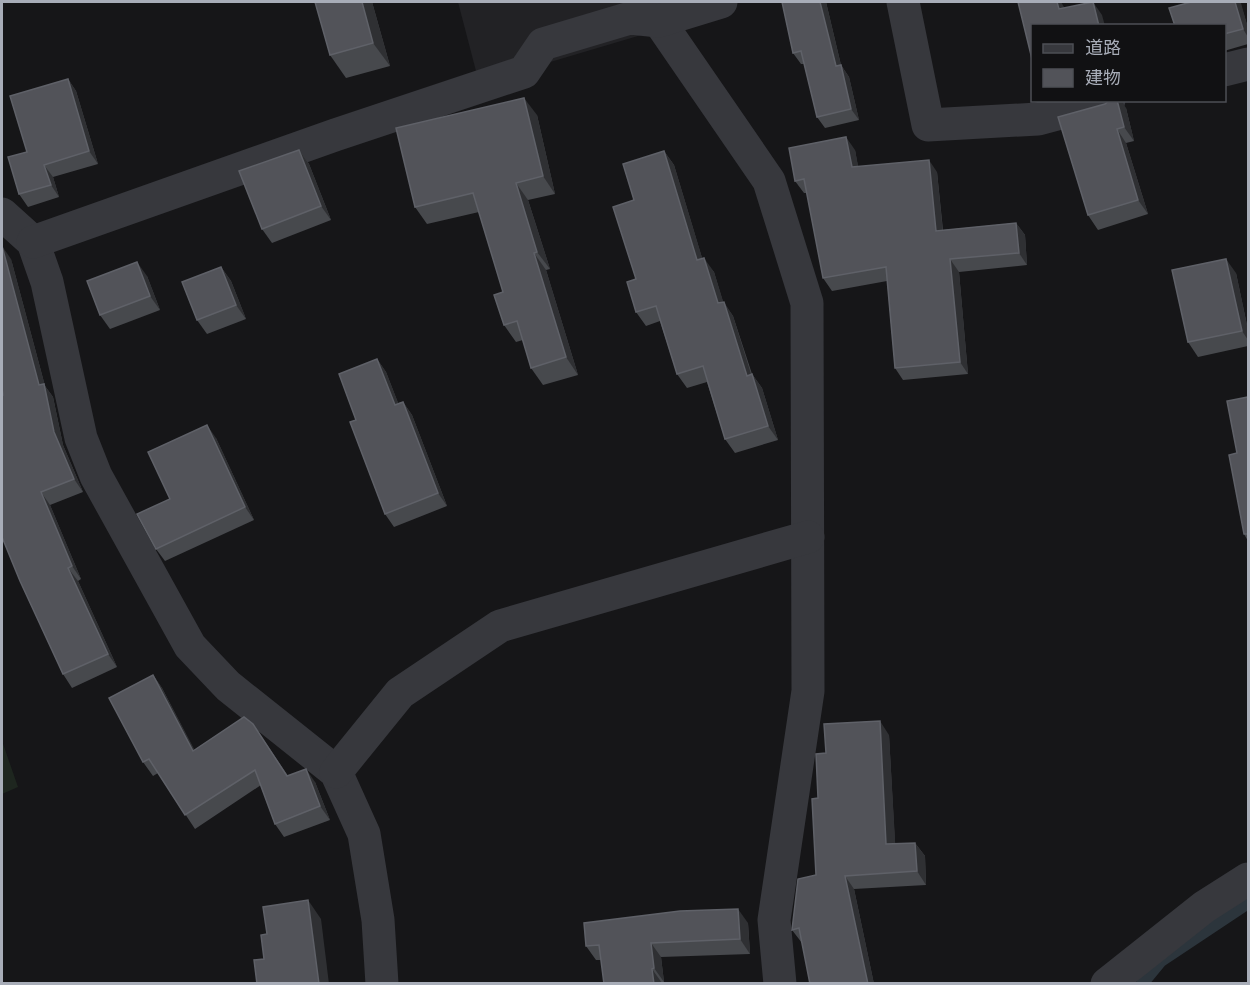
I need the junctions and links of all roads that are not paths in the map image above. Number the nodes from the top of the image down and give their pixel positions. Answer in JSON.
{"nodes":[{"id":1,"x":721,"y":2,"type":"edge"},
{"id":2,"x":903,"y":2,"type":"edge"},
{"id":3,"x":657,"y":11,"type":"edge"},
{"id":4,"x":1248,"y":64,"type":"edge"},
{"id":5,"x":1226,"y":70,"type":"edge"},
{"id":6,"x":1102,"y":102,"type":"edge"},
{"id":7,"x":2,"y":214,"type":"edge"},
{"id":8,"x":33,"y":242,"type":"junction"},
{"id":9,"x":808,"y":537,"type":"junction"},
{"id":10,"x":336,"y":772,"type":"junction"},
{"id":11,"x":1248,"y":879,"type":"edge"},
{"id":12,"x":382,"y":984,"type":"edge"},
{"id":13,"x":780,"y":984,"type":"edge"},
{"id":14,"x":1107,"y":984,"type":"edge"}],
"edges":[{"from":1,"to":3,"type":"street"},
{"from":2,"to":6,"type":"street"},
{"from":3,"to":8,"type":"street"},
{"from":3,"to":9,"type":"street"},
{"from":4,"to":5,"type":"street"},
{"from":7,"to":8,"type":"street"},
{"from":8,"to":10,"type":"street"},
{"from":9,"to":10,"type":"street"},
{"from":9,"to":13,"type":"street"},
{"from":10,"to":12,"type":"street"},
{"from":11,"to":14,"type":"street"}]}
